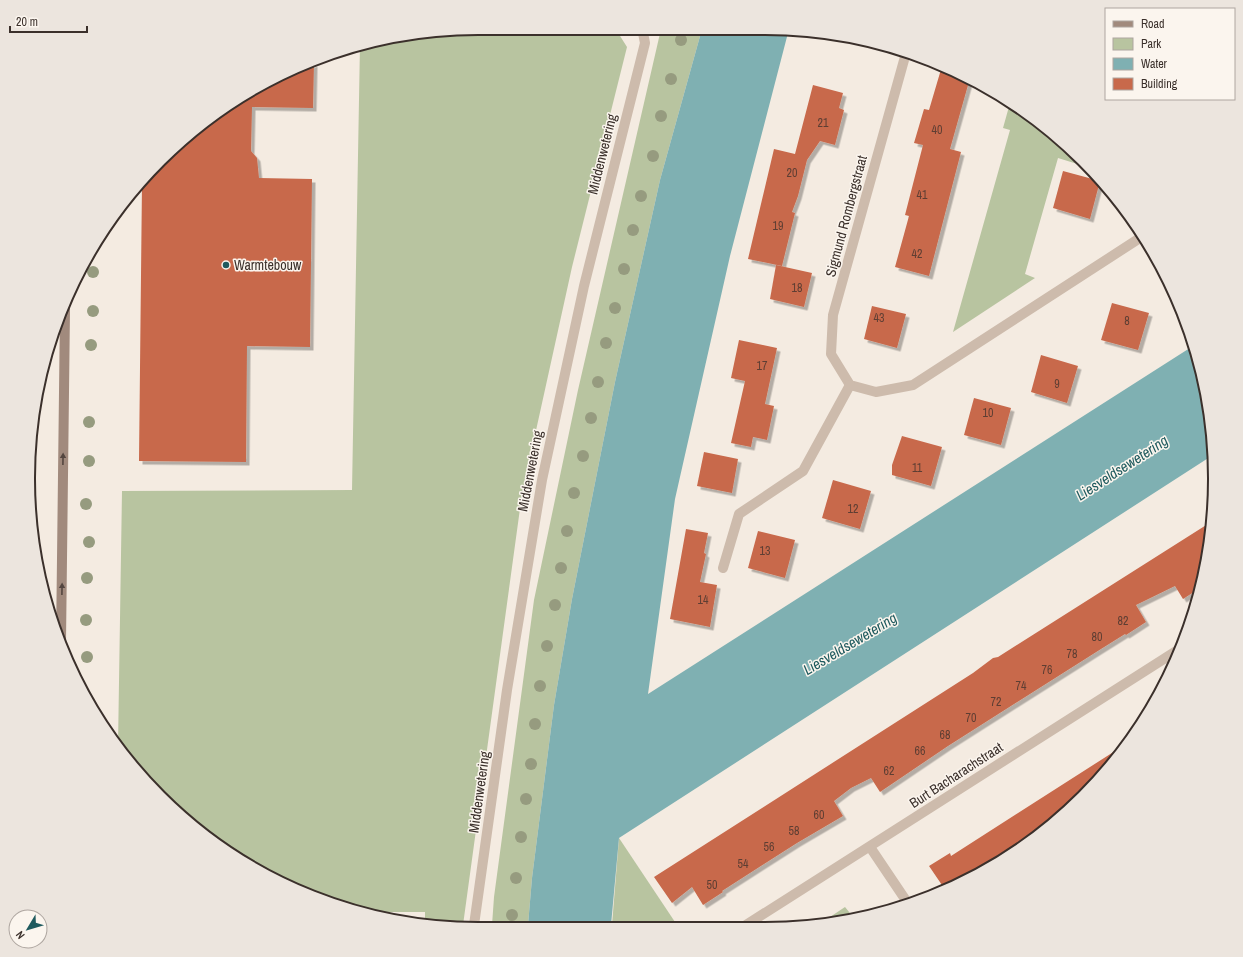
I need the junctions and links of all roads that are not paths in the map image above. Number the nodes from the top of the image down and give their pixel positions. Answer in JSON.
{"nodes":[{"id":1,"x":643,"y":35,"type":"edge"},
{"id":2,"x":905,"y":58,"type":"edge"},
{"id":3,"x":1138,"y":239,"type":"edge"},
{"id":4,"x":65,"y":320,"type":"edge"},
{"id":5,"x":850,"y":385,"type":"junction"},
{"id":6,"x":723,"y":568,"type":"dead end"},
{"id":7,"x":61,"y":627,"type":"edge"},
{"id":8,"x":1171,"y":655,"type":"edge"},
{"id":9,"x":870,"y":847,"type":"junction"},
{"id":10,"x":905,"y":899,"type":"edge"},
{"id":11,"x":474,"y":922,"type":"edge"},
{"id":12,"x":751,"y":922,"type":"edge"}],
"edges":[{"from":1,"to":11,"type":"street","name":"Middenwetering"},
{"from":2,"to":5,"type":"street","name":"Sigmund Rombergstraat"},
{"from":3,"to":5,"type":"street"},
{"from":7,"to":4,"type":"main road","one_way":true},
{"from":5,"to":6,"type":"street"},
{"from":8,"to":9,"type":"street","name":"Burt Bacharachstraat"},
{"from":9,"to":10,"type":"street"},
{"from":9,"to":12,"type":"street","name":"Burt Bacharachstraat"}]}
